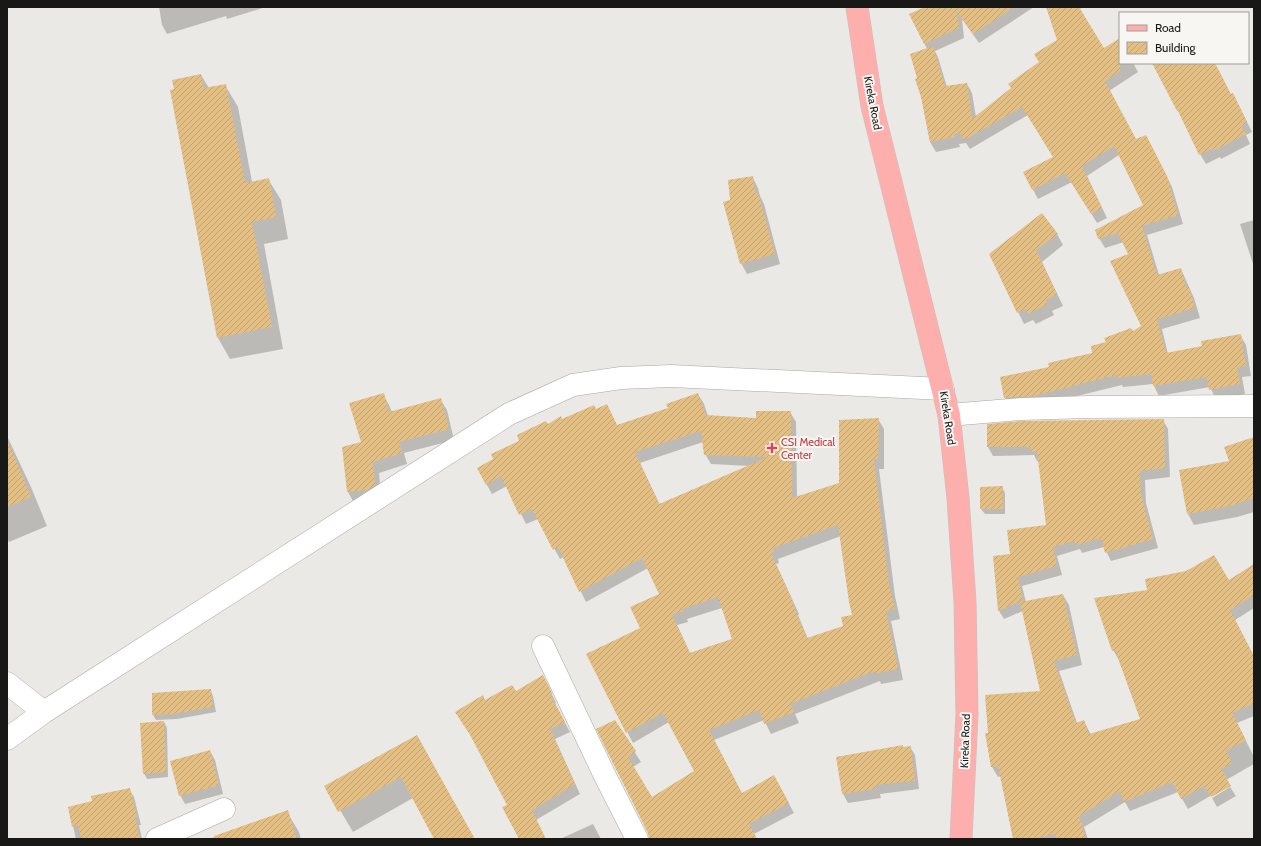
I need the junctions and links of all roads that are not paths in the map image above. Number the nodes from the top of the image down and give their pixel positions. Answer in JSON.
{"nodes":[{"id":1,"x":858,"y":7,"type":"edge"},
{"id":2,"x":943,"y":389,"type":"junction"},
{"id":3,"x":1254,"y":406,"type":"edge"},
{"id":4,"x":949,"y":415,"type":"junction"},
{"id":5,"x":543,"y":646,"type":"dead end"},
{"id":6,"x":7,"y":683,"type":"edge"},
{"id":7,"x":44,"y":712,"type":"junction"},
{"id":8,"x":7,"y":740,"type":"edge"},
{"id":9,"x":224,"y":808,"type":"dead end"},
{"id":10,"x":157,"y":839,"type":"edge"},
{"id":11,"x":637,"y":839,"type":"edge"},
{"id":12,"x":961,"y":839,"type":"edge"}],
"edges":[{"from":1,"to":2,"type":"main road","name":"Kireka Road"},
{"from":2,"to":4,"type":"main road","name":"Kireka Road"},
{"from":2,"to":7,"type":"street"},
{"from":3,"to":4,"type":"street"},
{"from":4,"to":12,"type":"main road","name":"Kireka Road"},
{"from":5,"to":11,"type":"street"},
{"from":6,"to":7,"type":"street"},
{"from":7,"to":8,"type":"street"},
{"from":9,"to":10,"type":"street"}]}
